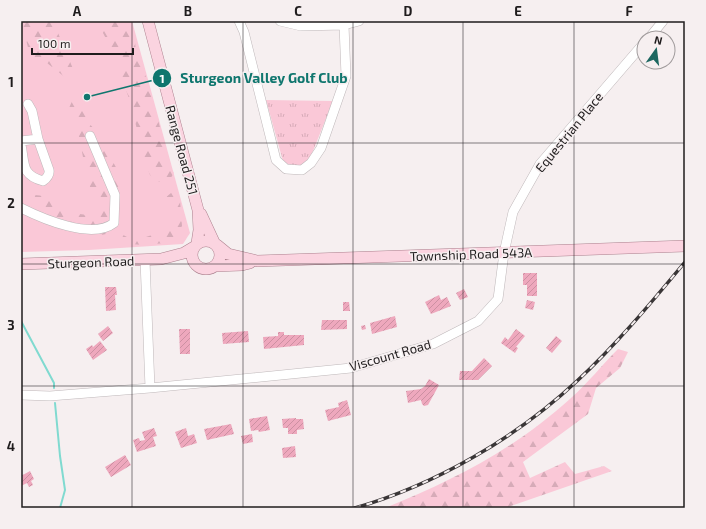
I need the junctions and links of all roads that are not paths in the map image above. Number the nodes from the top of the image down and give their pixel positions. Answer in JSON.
{"nodes":[{"id":1,"x":149,"y":21,"type":"edge"},
{"id":2,"x":238,"y":21,"type":"edge"},
{"id":3,"x":280,"y":21,"type":"edge"},
{"id":4,"x":359,"y":21,"type":"edge"},
{"id":5,"x":663,"y":21,"type":"edge"},
{"id":6,"x":344,"y":25,"type":"junction"},
{"id":7,"x":656,"y":30,"type":"edge"},
{"id":8,"x":636,"y":52,"type":"edge"},
{"id":9,"x":28,"y":104,"type":"dead end"},
{"id":10,"x":90,"y":136,"type":"dead end"},
{"id":11,"x":38,"y":139,"type":"junction"},
{"id":12,"x":21,"y":143,"type":"edge"},
{"id":13,"x":21,"y":208,"type":"edge"},
{"id":14,"x":198,"y":210,"type":"junction"},
{"id":15,"x":215,"y":244,"type":"junction"},
{"id":16,"x":196,"y":245,"type":"junction"},
{"id":17,"x":685,"y":246,"type":"edge"},
{"id":18,"x":504,"y":253,"type":"junction"},
{"id":19,"x":161,"y":259,"type":"junction"},
{"id":20,"x":145,"y":260,"type":"junction"},
{"id":21,"x":257,"y":261,"type":"junction"},
{"id":22,"x":21,"y":264,"type":"edge"},
{"id":23,"x":196,"y":265,"type":"junction"},
{"id":24,"x":215,"y":266,"type":"junction"},
{"id":25,"x":150,"y":388,"type":"junction"},
{"id":26,"x":21,"y":395,"type":"edge"}],
"edges":[{"from":1,"to":14,"type":"main road","name":"Range Road 251"},
{"from":2,"to":6,"type":"street"},
{"from":3,"to":6,"type":"street"},
{"from":4,"to":6,"type":"street"},
{"from":5,"to":7,"type":"street"},
{"from":8,"to":18,"type":"street","name":"Equestrian Place"},
{"from":9,"to":11,"type":"street"},
{"from":10,"to":13,"type":"street"},
{"from":11,"to":12,"type":"street"},
{"from":11,"to":12,"type":"street"},
{"from":14,"to":15,"type":"main road","name":"Range Road 251"},
{"from":14,"to":16,"type":"main road","name":"Range Road 251"},
{"from":15,"to":16,"type":"main road"},
{"from":15,"to":21,"type":"main road","name":"Township Road 543A"},
{"from":15,"to":24,"type":"main road"},
{"from":16,"to":19,"type":"main road","name":"Sturgeon Road"},
{"from":16,"to":23,"type":"main road"},
{"from":17,"to":18,"type":"main road","name":"Township Road 543A"},
{"from":18,"to":21,"type":"main road","name":"Township Road 543A"},
{"from":18,"to":25,"type":"street","name":"Viscount Road"},
{"from":19,"to":20,"type":"main road","name":"Sturgeon Road"},
{"from":19,"to":23,"type":"main road","name":"Sturgeon Road"},
{"from":20,"to":22,"type":"main road","name":"Sturgeon Road"},
{"from":20,"to":25,"type":"street"},
{"from":21,"to":24,"type":"main road","name":"Township Road 543A"},
{"from":23,"to":24,"type":"main road"},
{"from":25,"to":26,"type":"street","name":"Viscount Road"}]}
